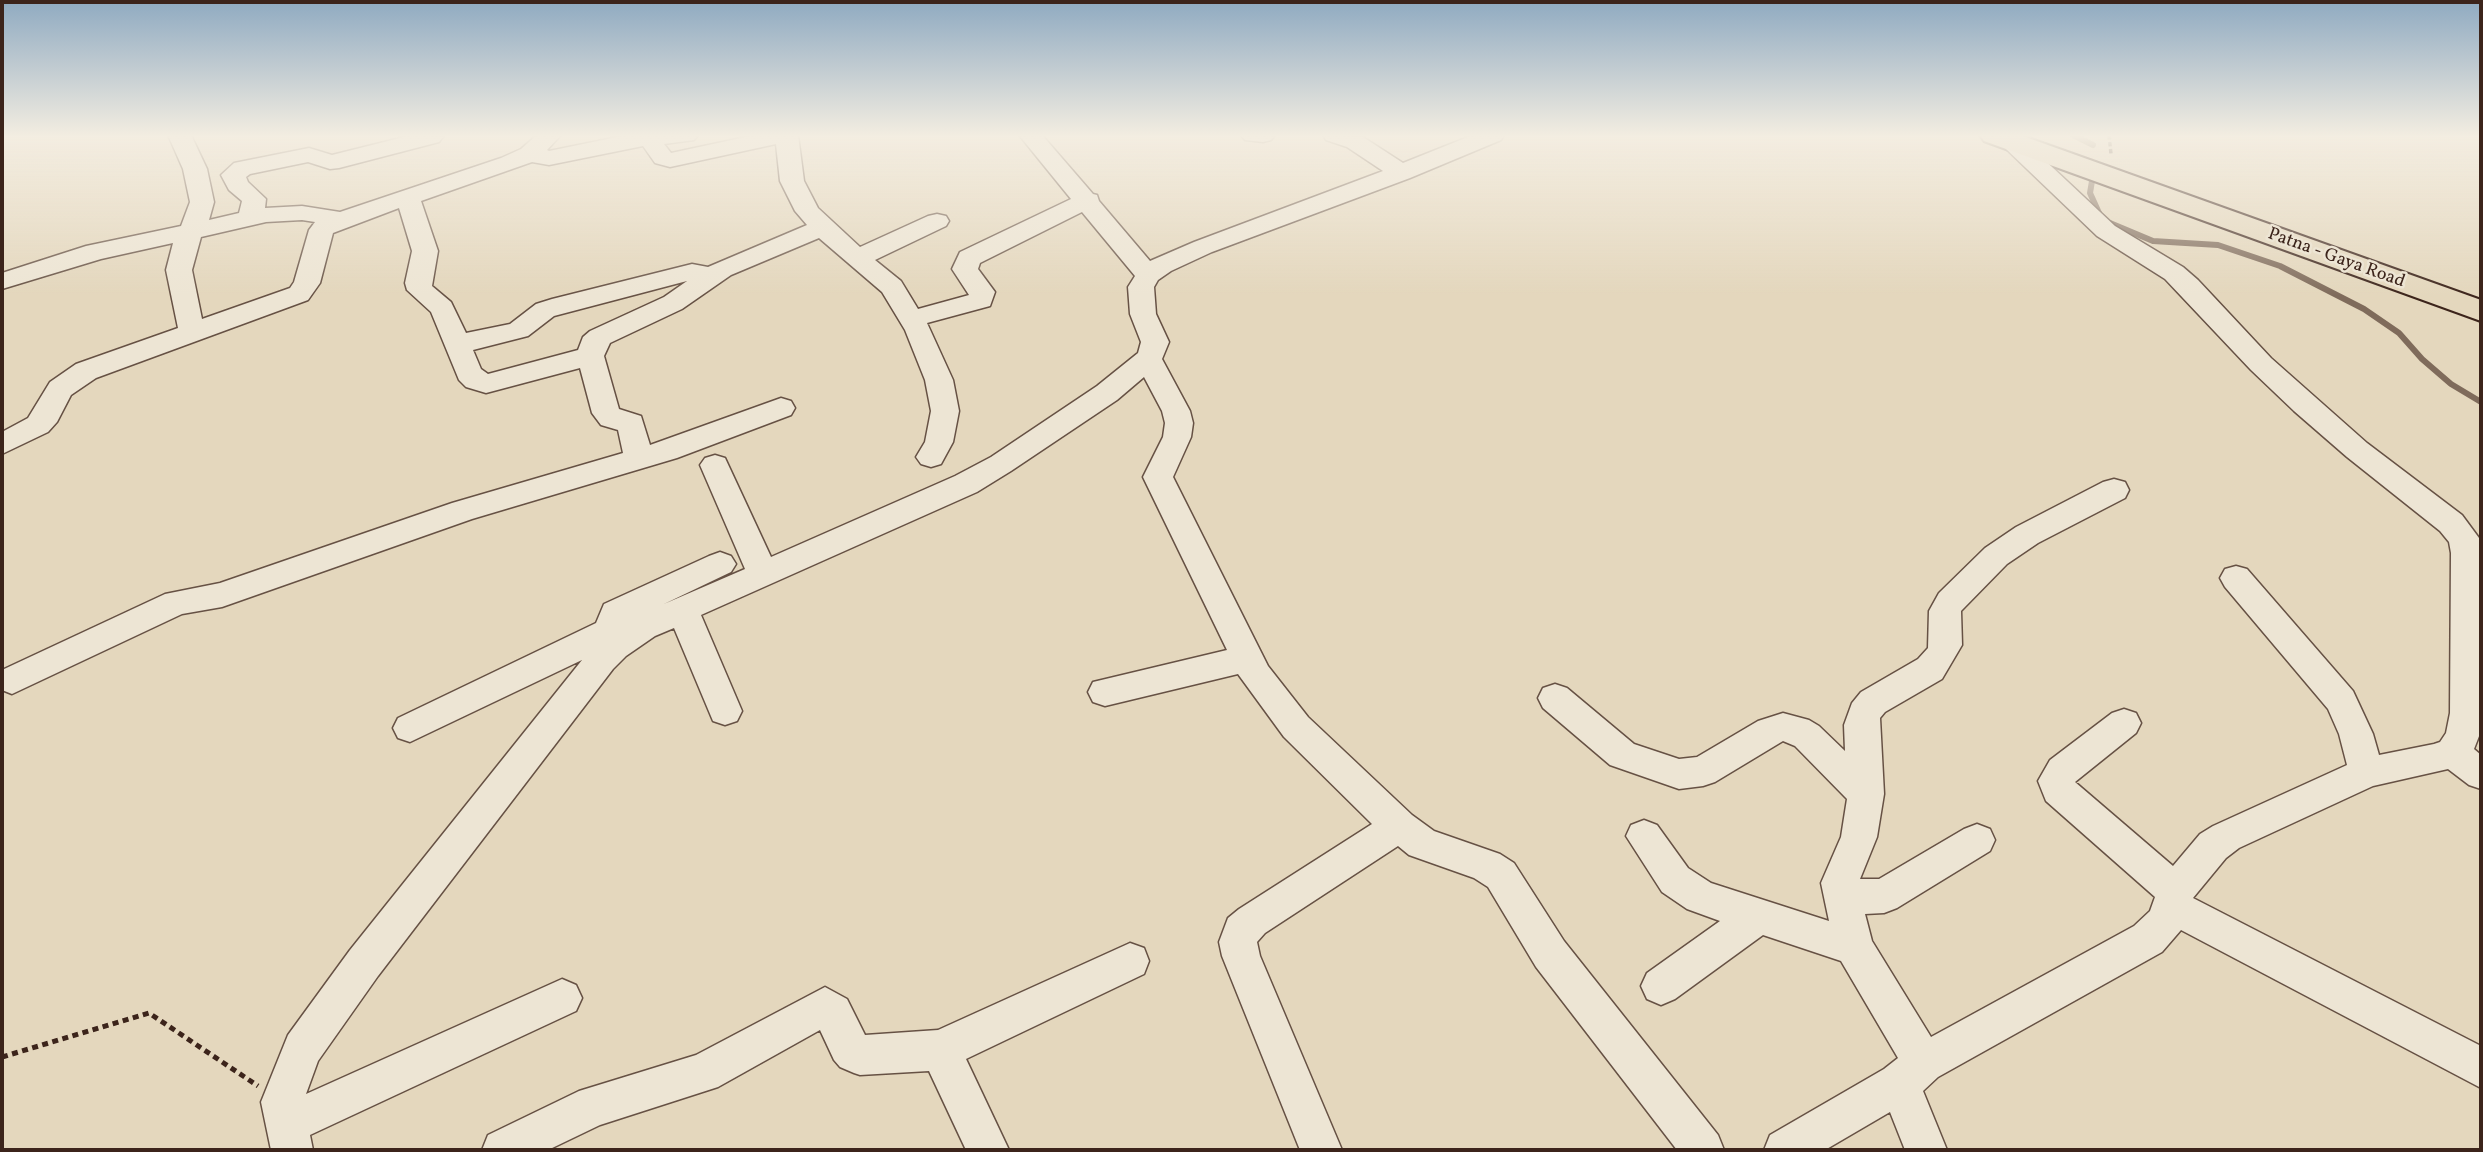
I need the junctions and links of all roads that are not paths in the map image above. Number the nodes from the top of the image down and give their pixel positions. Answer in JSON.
{"nodes":[{"id":1,"x":199,"y":189,"type":"edge"},
{"id":2,"x":242,"y":189,"type":"edge"},
{"id":3,"x":435,"y":189,"type":"edge"},
{"id":4,"x":796,"y":189,"type":"edge"},
{"id":5,"x":1077,"y":189,"type":"edge"},
{"id":6,"x":1361,"y":189,"type":"edge"},
{"id":7,"x":2059,"y":189,"type":"edge"},
{"id":8,"x":2143,"y":189,"type":"edge"},
{"id":9,"x":2218,"y":189,"type":"edge"},
{"id":10,"x":408,"y":198,"type":"junction"},
{"id":11,"x":1087,"y":200,"type":"junction"},
{"id":12,"x":251,"y":218,"type":"junction"},
{"id":13,"x":339,"y":219,"type":"junction"},
{"id":14,"x":937,"y":221,"type":"dead end"},
{"id":15,"x":822,"y":228,"type":"junction"},
{"id":16,"x":190,"y":230,"type":"junction"},
{"id":17,"x":858,"y":258,"type":"junction"},
{"id":18,"x":711,"y":275,"type":"junction"},
{"id":19,"x":1148,"y":275,"type":"junction"},
{"id":20,"x":2,"y":281,"type":"edge"},
{"id":21,"x":2481,"y":296,"type":"edge"},
{"id":22,"x":2481,"y":311,"type":"edge"},
{"id":23,"x":912,"y":319,"type":"junction"},
{"id":24,"x":192,"y":333,"type":"junction"},
{"id":25,"x":457,"y":344,"type":"junction"},
{"id":26,"x":590,"y":356,"type":"junction"},
{"id":27,"x":1148,"y":359,"type":"junction"},
{"id":28,"x":781,"y":408,"type":"dead end"},
{"id":29,"x":2,"y":444,"type":"edge"},
{"id":30,"x":930,"y":457,"type":"dead end"},
{"id":31,"x":639,"y":459,"type":"junction"},
{"id":32,"x":715,"y":465,"type":"dead end"},
{"id":33,"x":2114,"y":490,"type":"dead end"},
{"id":34,"x":2473,"y":541,"type":"edge"},
{"id":35,"x":720,"y":564,"type":"dead end"},
{"id":36,"x":763,"y":574,"type":"junction"},
{"id":37,"x":2236,"y":579,"type":"dead end"},
{"id":38,"x":683,"y":610,"type":"junction"},
{"id":39,"x":613,"y":639,"type":"junction"},
{"id":40,"x":1247,"y":658,"type":"junction"},
{"id":41,"x":12,"y":680,"type":"dead end"},
{"id":42,"x":1105,"y":692,"type":"dead end"},
{"id":43,"x":1555,"y":698,"type":"dead end"},
{"id":44,"x":725,"y":711,"type":"dead end"},
{"id":45,"x":2124,"y":723,"type":"dead end"},
{"id":46,"x":410,"y":728,"type":"dead end"},
{"id":47,"x":2452,"y":753,"type":"junction"},
{"id":48,"x":2366,"y":773,"type":"junction"},
{"id":49,"x":2481,"y":774,"type":"edge"},
{"id":50,"x":1866,"y":794,"type":"junction"},
{"id":51,"x":1399,"y":826,"type":"junction"},
{"id":52,"x":1644,"y":836,"type":"dead end"},
{"id":53,"x":1977,"y":840,"type":"dead end"},
{"id":54,"x":1842,"y":897,"type":"junction"},
{"id":55,"x":2173,"y":898,"type":"junction"},
{"id":56,"x":1758,"y":916,"type":"junction"},
{"id":57,"x":1854,"y":947,"type":"junction"},
{"id":58,"x":1130,"y":961,"type":"dead end"},
{"id":59,"x":1661,"y":986,"type":"dead end"},
{"id":60,"x":562,"y":998,"type":"dead end"},
{"id":61,"x":940,"y":1050,"type":"junction"},
{"id":62,"x":2481,"y":1068,"type":"edge"},
{"id":63,"x":1911,"y":1074,"type":"junction"},
{"id":64,"x":287,"y":1125,"type":"edge"},
{"id":65,"x":503,"y":1150,"type":"edge"},
{"id":66,"x":988,"y":1150,"type":"edge"},
{"id":67,"x":1321,"y":1150,"type":"edge"},
{"id":68,"x":1703,"y":1150,"type":"edge"},
{"id":69,"x":1784,"y":1150,"type":"edge"},
{"id":70,"x":1926,"y":1150,"type":"edge"}],
"edges":[{"from":1,"to":16,"type":"street"},
{"from":2,"to":12,"type":"street"},
{"from":3,"to":10,"type":"street"},
{"from":4,"to":15,"type":"street"},
{"from":5,"to":11,"type":"street"},
{"from":6,"to":19,"type":"street"},
{"from":7,"to":34,"type":"street"},
{"from":8,"to":22,"type":"main road","name":"Patna - Gaya Road"},
{"from":9,"to":21,"type":"main road"},
{"from":10,"to":13,"type":"street"},
{"from":10,"to":25,"type":"street"},
{"from":11,"to":19,"type":"street"},
{"from":11,"to":23,"type":"street"},
{"from":12,"to":13,"type":"street"},
{"from":12,"to":16,"type":"street"},
{"from":13,"to":24,"type":"street"},
{"from":14,"to":17,"type":"street"},
{"from":15,"to":17,"type":"street"},
{"from":15,"to":18,"type":"street"},
{"from":16,"to":20,"type":"street"},
{"from":16,"to":24,"type":"street"},
{"from":17,"to":23,"type":"street"},
{"from":18,"to":25,"type":"street"},
{"from":18,"to":26,"type":"street"},
{"from":19,"to":27,"type":"street"},
{"from":23,"to":30,"type":"street"},
{"from":24,"to":29,"type":"street"},
{"from":25,"to":26,"type":"street"},
{"from":26,"to":31,"type":"street"},
{"from":27,"to":36,"type":"street"},
{"from":27,"to":40,"type":"street"},
{"from":28,"to":31,"type":"street"},
{"from":31,"to":41,"type":"street"},
{"from":32,"to":36,"type":"street"},
{"from":33,"to":50,"type":"street"},
{"from":34,"to":47,"type":"street"},
{"from":35,"to":39,"type":"street"},
{"from":36,"to":38,"type":"street"},
{"from":37,"to":48,"type":"street"},
{"from":38,"to":39,"type":"street"},
{"from":38,"to":44,"type":"street"},
{"from":39,"to":46,"type":"street"},
{"from":39,"to":64,"type":"street"},
{"from":40,"to":42,"type":"street"},
{"from":40,"to":51,"type":"street"},
{"from":43,"to":50,"type":"street"},
{"from":45,"to":55,"type":"street"},
{"from":47,"to":48,"type":"street"},
{"from":47,"to":49,"type":"street"},
{"from":48,"to":55,"type":"street"},
{"from":50,"to":54,"type":"street"},
{"from":51,"to":67,"type":"street"},
{"from":51,"to":68,"type":"street"},
{"from":52,"to":56,"type":"street"},
{"from":53,"to":54,"type":"street"},
{"from":54,"to":57,"type":"street"},
{"from":55,"to":62,"type":"street"},
{"from":55,"to":63,"type":"street"},
{"from":56,"to":57,"type":"street"},
{"from":56,"to":59,"type":"street"},
{"from":57,"to":63,"type":"street"},
{"from":58,"to":61,"type":"street"},
{"from":60,"to":64,"type":"street"},
{"from":61,"to":65,"type":"street"},
{"from":61,"to":66,"type":"street"},
{"from":63,"to":69,"type":"street"},
{"from":63,"to":70,"type":"street"}]}
